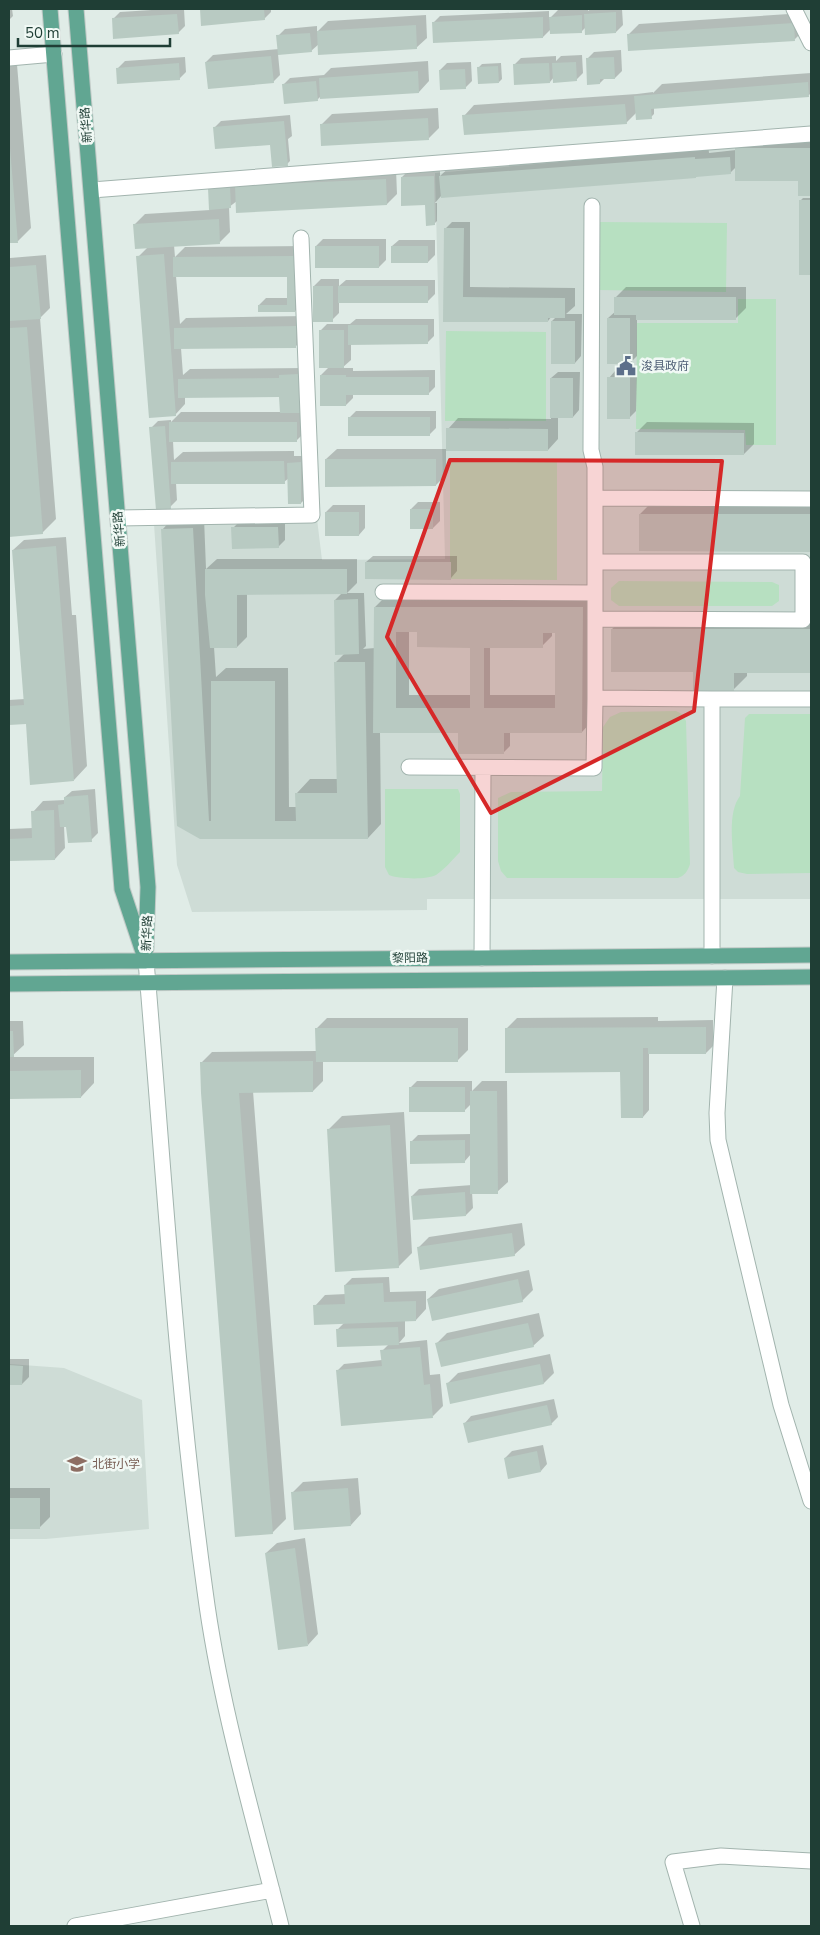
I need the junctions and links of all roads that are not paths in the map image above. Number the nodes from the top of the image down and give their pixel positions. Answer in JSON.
{"nodes":[{"id":1,"x":50,"y":9,"type":"edge"},
{"id":2,"x":76,"y":9,"type":"edge"},
{"id":3,"x":794,"y":9,"type":"edge"},
{"id":4,"x":811,"y":43,"type":"edge"},
{"id":5,"x":54,"y":54,"type":"junction"},
{"id":6,"x":9,"y":58,"type":"edge"},
{"id":7,"x":811,"y":134,"type":"edge"},
{"id":8,"x":92,"y":190,"type":"junction"},
{"id":9,"x":592,"y":206,"type":"dead end"},
{"id":10,"x":301,"y":238,"type":"dead end"},
{"id":11,"x":595,"y":498,"type":"junction"},
{"id":12,"x":811,"y":499,"type":"edge"},
{"id":13,"x":118,"y":518,"type":"junction"},
{"id":14,"x":595,"y":562,"type":"junction"},
{"id":15,"x":383,"y":592,"type":"dead end"},
{"id":16,"x":595,"y":593,"type":"junction"},
{"id":17,"x":595,"y":619,"type":"junction"},
{"id":18,"x":807,"y":620,"type":"edge"},
{"id":19,"x":595,"y":698,"type":"junction"},
{"id":20,"x":712,"y":699,"type":"junction"},
{"id":21,"x":811,"y":699,"type":"edge"},
{"id":22,"x":409,"y":767,"type":"dead end"},
{"id":23,"x":483,"y":768,"type":"junction"},
{"id":24,"x":811,"y":955,"type":"edge"},
{"id":25,"x":712,"y":956,"type":"junction"},
{"id":26,"x":482,"y":958,"type":"junction"},
{"id":27,"x":146,"y":961,"type":"junction"},
{"id":28,"x":9,"y":962,"type":"edge"},
{"id":29,"x":811,"y":977,"type":"edge"},
{"id":30,"x":725,"y":978,"type":"junction"},
{"id":31,"x":148,"y":983,"type":"junction"},
{"id":32,"x":9,"y":984,"type":"edge"},
{"id":33,"x":811,"y":1501,"type":"edge"},
{"id":34,"x":811,"y":1861,"type":"edge"},
{"id":35,"x":272,"y":1890,"type":"junction"},
{"id":36,"x":76,"y":1926,"type":"edge"},
{"id":37,"x":282,"y":1926,"type":"edge"},
{"id":38,"x":692,"y":1926,"type":"edge"}],
"edges":[{"from":1,"to":5,"type":"main road","name":"新华路"},
{"from":2,"to":8,"type":"main road","name":"新华路"},
{"from":3,"to":4,"type":"street"},
{"from":5,"to":6,"type":"street"},
{"from":5,"to":27,"type":"main road","name":"新华路"},
{"from":7,"to":8,"type":"street"},
{"from":8,"to":13,"type":"main road","name":"新华路"},
{"from":9,"to":11,"type":"street"},
{"from":10,"to":13,"type":"street"},
{"from":11,"to":12,"type":"street"},
{"from":11,"to":14,"type":"street"},
{"from":13,"to":27,"type":"main road","name":"新华路"},
{"from":14,"to":16,"type":"street"},
{"from":14,"to":18,"type":"street"},
{"from":15,"to":16,"type":"street"},
{"from":16,"to":17,"type":"street"},
{"from":17,"to":18,"type":"street"},
{"from":17,"to":19,"type":"street"},
{"from":19,"to":20,"type":"street"},
{"from":19,"to":23,"type":"street"},
{"from":20,"to":21,"type":"street"},
{"from":20,"to":25,"type":"street"},
{"from":22,"to":23,"type":"street"},
{"from":23,"to":26,"type":"street"},
{"from":24,"to":25,"type":"main road","name":"黎阳路"},
{"from":25,"to":26,"type":"main road","name":"黎阳路"},
{"from":26,"to":27,"type":"main road","name":"黎阳路"},
{"from":27,"to":28,"type":"main road","name":"黎阳路"},
{"from":27,"to":31,"type":"street"},
{"from":29,"to":30,"type":"main road","name":"黎阳路"},
{"from":30,"to":31,"type":"main road","name":"黎阳路"},
{"from":30,"to":33,"type":"street"},
{"from":31,"to":32,"type":"main road","name":"黎阳路"},
{"from":31,"to":35,"type":"street"},
{"from":34,"to":38,"type":"street"},
{"from":35,"to":36,"type":"street"},
{"from":35,"to":37,"type":"street"}]}
